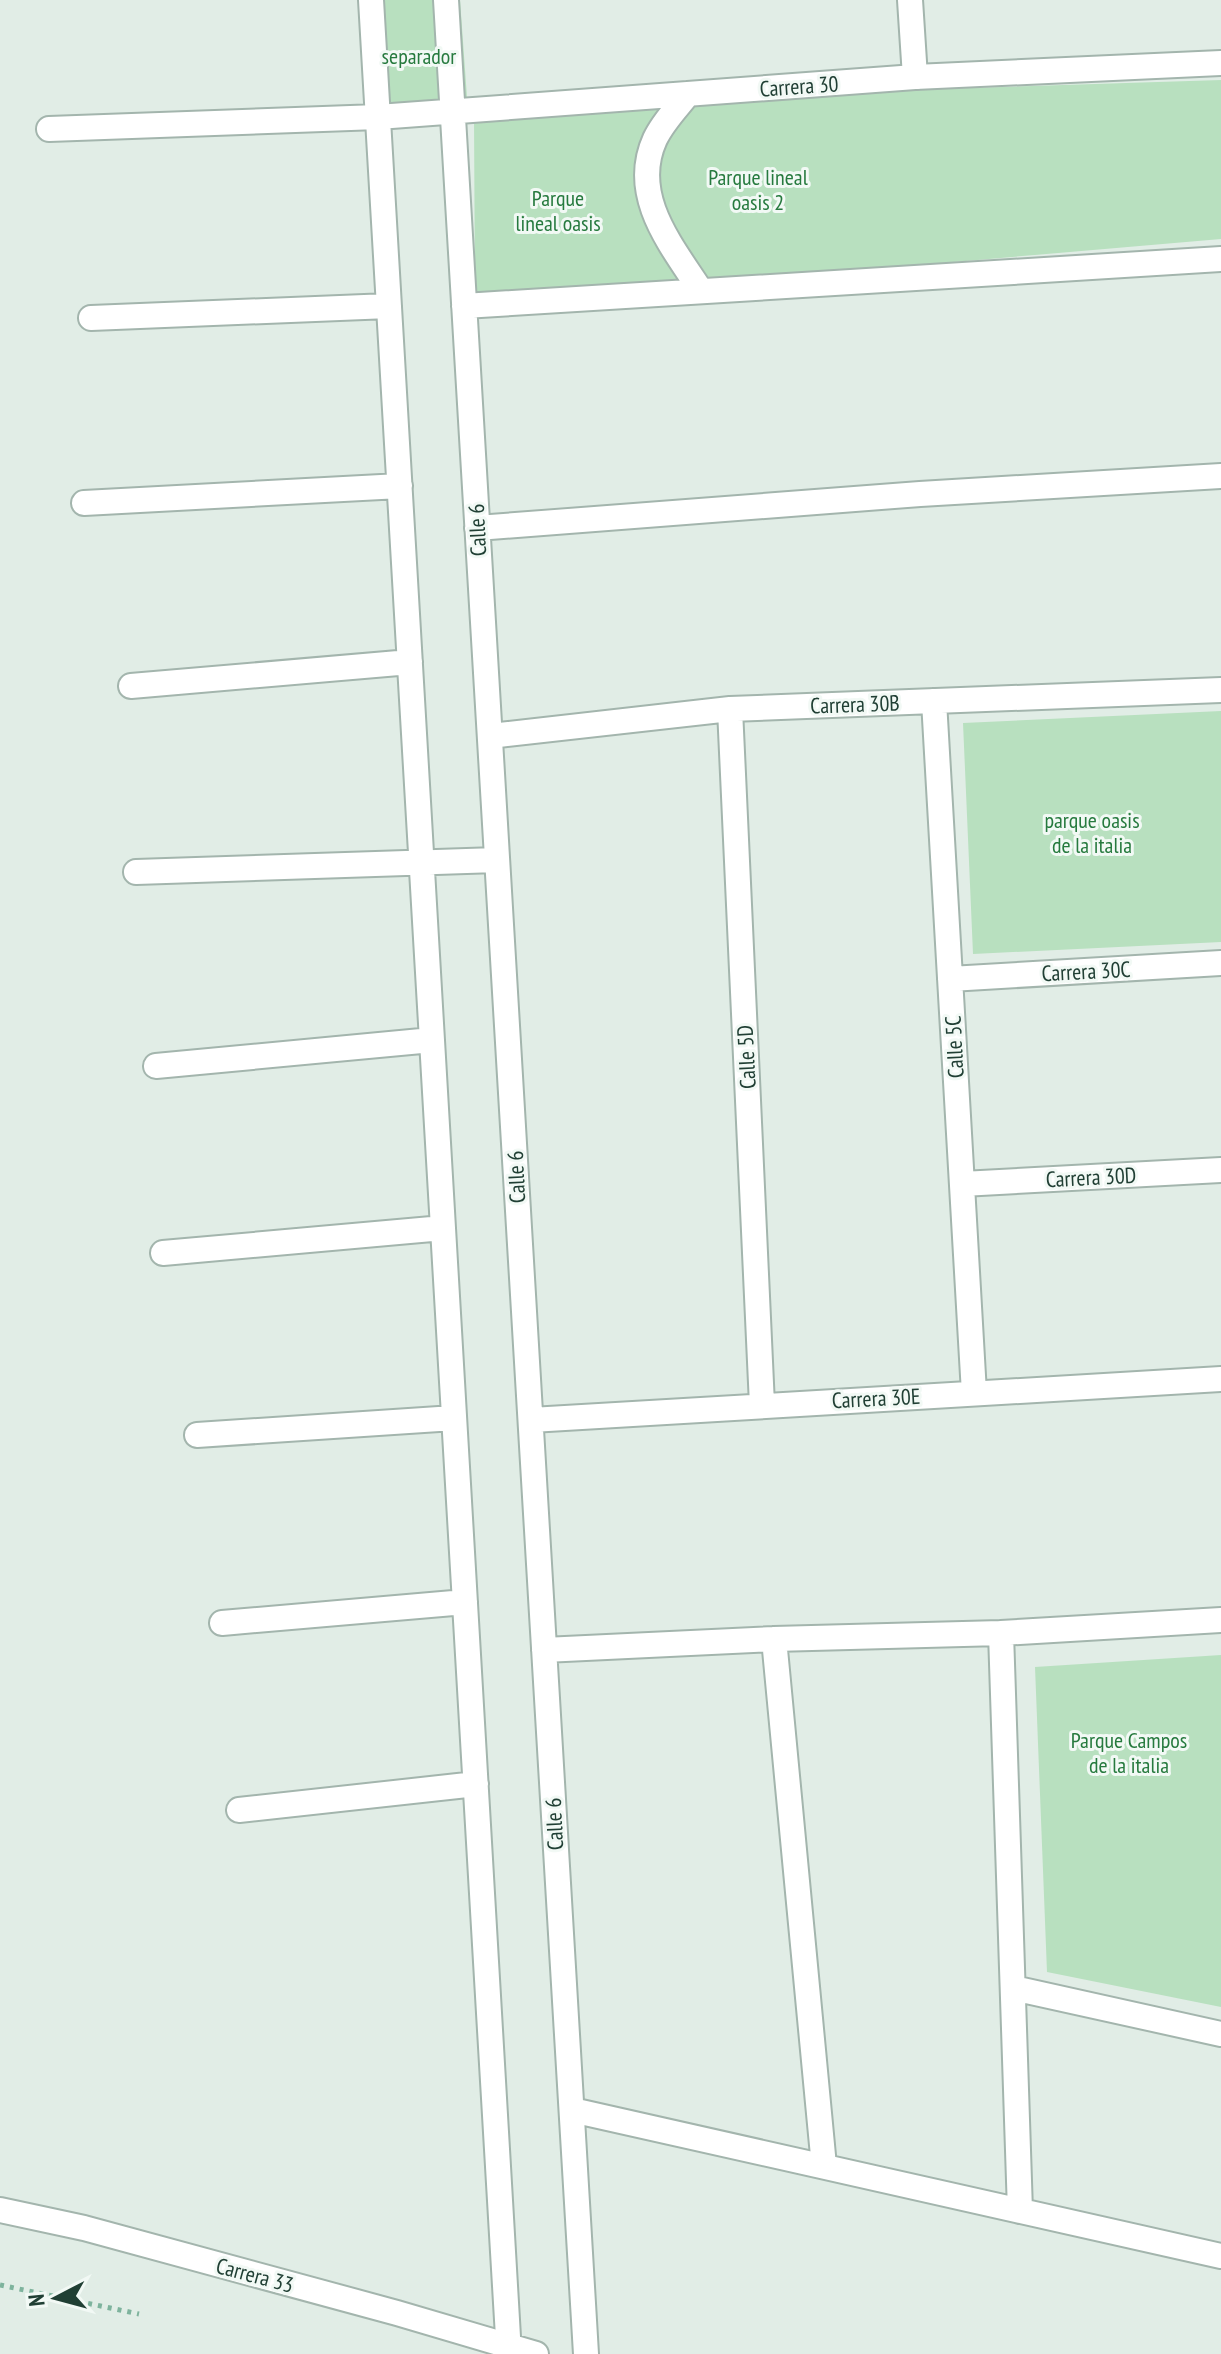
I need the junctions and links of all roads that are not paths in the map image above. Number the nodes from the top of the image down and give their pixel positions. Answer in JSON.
{"nodes":[{"id":1,"x":371,"y":0,"type":"edge"},
{"id":2,"x":446,"y":0,"type":"edge"},
{"id":3,"x":910,"y":0,"type":"edge"},
{"id":4,"x":1221,"y":63,"type":"edge"},
{"id":5,"x":915,"y":77,"type":"junction"},
{"id":6,"x":688,"y":94,"type":"junction"},
{"id":7,"x":452,"y":111,"type":"junction"},
{"id":8,"x":378,"y":117,"type":"junction"},
{"id":9,"x":49,"y":129,"type":"dead end"},
{"id":10,"x":1221,"y":259,"type":"edge"},
{"id":11,"x":701,"y":291,"type":"junction"},
{"id":12,"x":389,"y":306,"type":"junction"},
{"id":13,"x":464,"y":306,"type":"junction"},
{"id":14,"x":91,"y":318,"type":"dead end"},
{"id":15,"x":1221,"y":476,"type":"edge"},
{"id":16,"x":400,"y":486,"type":"junction"},
{"id":17,"x":84,"y":503,"type":"dead end"},
{"id":18,"x":477,"y":528,"type":"junction"},
{"id":19,"x":410,"y":662,"type":"junction"},
{"id":20,"x":131,"y":686,"type":"dead end"},
{"id":21,"x":1221,"y":690,"type":"edge"},
{"id":22,"x":934,"y":701,"type":"junction"},
{"id":23,"x":730,"y":709,"type":"junction"},
{"id":24,"x":490,"y":736,"type":"junction"},
{"id":25,"x":497,"y":860,"type":"junction"},
{"id":26,"x":422,"y":864,"type":"junction"},
{"id":27,"x":136,"y":872,"type":"dead end"},
{"id":28,"x":1221,"y":963,"type":"edge"},
{"id":29,"x":950,"y":979,"type":"junction"},
{"id":30,"x":432,"y":1040,"type":"junction"},
{"id":31,"x":156,"y":1066,"type":"dead end"},
{"id":32,"x":1221,"y":1170,"type":"edge"},
{"id":33,"x":962,"y":1184,"type":"junction"},
{"id":34,"x":443,"y":1228,"type":"junction"},
{"id":35,"x":163,"y":1253,"type":"dead end"},
{"id":36,"x":1221,"y":1379,"type":"edge"},
{"id":37,"x":974,"y":1393,"type":"junction"},
{"id":38,"x":762,"y":1405,"type":"junction"},
{"id":39,"x":454,"y":1418,"type":"junction"},
{"id":40,"x":531,"y":1420,"type":"junction"},
{"id":41,"x":197,"y":1435,"type":"dead end"},
{"id":42,"x":465,"y":1602,"type":"junction"},
{"id":43,"x":1221,"y":1620,"type":"edge"},
{"id":44,"x":222,"y":1623,"type":"dead end"},
{"id":45,"x":1001,"y":1633,"type":"junction"},
{"id":46,"x":774,"y":1639,"type":"junction"},
{"id":47,"x":544,"y":1650,"type":"junction"},
{"id":48,"x":476,"y":1784,"type":"junction"},
{"id":49,"x":239,"y":1810,"type":"dead end"},
{"id":50,"x":1013,"y":1988,"type":"junction"},
{"id":51,"x":1221,"y":2034,"type":"edge"},
{"id":52,"x":572,"y":2110,"type":"junction"},
{"id":53,"x":824,"y":2166,"type":"junction"},
{"id":54,"x":0,"y":2210,"type":"edge"},
{"id":55,"x":1020,"y":2211,"type":"junction"},
{"id":56,"x":1221,"y":2256,"type":"edge"},
{"id":57,"x":509,"y":2351,"type":"edge"},
{"id":58,"x":536,"y":2354,"type":"edge"},
{"id":59,"x":586,"y":2354,"type":"edge"}],
"edges":[{"from":1,"to":8,"type":"street"},
{"from":2,"to":7,"type":"street","name":"Calle 6"},
{"from":3,"to":5,"type":"street"},
{"from":4,"to":5,"type":"street","name":"Carrera 30"},
{"from":5,"to":6,"type":"street","name":"Carrera 30"},
{"from":6,"to":7,"type":"street","name":"Carrera 30"},
{"from":6,"to":11,"type":"street"},
{"from":7,"to":8,"type":"street","name":"Carrera 30"},
{"from":7,"to":13,"type":"street","name":"Calle 6"},
{"from":8,"to":9,"type":"street","name":"Carrera 30"},
{"from":8,"to":12,"type":"street"},
{"from":10,"to":11,"type":"street"},
{"from":11,"to":13,"type":"street"},
{"from":12,"to":14,"type":"street"},
{"from":12,"to":16,"type":"street"},
{"from":13,"to":18,"type":"street","name":"Calle 6"},
{"from":15,"to":18,"type":"street"},
{"from":16,"to":17,"type":"street"},
{"from":16,"to":19,"type":"street"},
{"from":18,"to":24,"type":"street","name":"Calle 6"},
{"from":19,"to":20,"type":"street"},
{"from":19,"to":26,"type":"street"},
{"from":21,"to":22,"type":"street","name":"Carrera 30B"},
{"from":22,"to":23,"type":"street","name":"Carrera 30B"},
{"from":22,"to":29,"type":"street","name":"Calle 5C"},
{"from":23,"to":24,"type":"street","name":"Carrera 30B"},
{"from":23,"to":38,"type":"street","name":"Calle 5D"},
{"from":24,"to":25,"type":"street","name":"Calle 6"},
{"from":25,"to":26,"type":"street"},
{"from":25,"to":40,"type":"street","name":"Calle 6"},
{"from":26,"to":27,"type":"street"},
{"from":26,"to":30,"type":"street"},
{"from":28,"to":29,"type":"street","name":"Carrera 30C"},
{"from":29,"to":33,"type":"street","name":"Calle 5C"},
{"from":30,"to":31,"type":"street"},
{"from":30,"to":34,"type":"street"},
{"from":32,"to":33,"type":"street","name":"Carrera 30D"},
{"from":33,"to":37,"type":"street","name":"Calle 5C"},
{"from":34,"to":35,"type":"street"},
{"from":34,"to":39,"type":"street"},
{"from":36,"to":37,"type":"street","name":"Carrera 30E"},
{"from":37,"to":38,"type":"street","name":"Carrera 30E"},
{"from":38,"to":40,"type":"street","name":"Carrera 30E"},
{"from":39,"to":41,"type":"street"},
{"from":39,"to":42,"type":"street"},
{"from":40,"to":47,"type":"street","name":"Calle 6"},
{"from":42,"to":44,"type":"street"},
{"from":42,"to":48,"type":"street"},
{"from":43,"to":45,"type":"street"},
{"from":45,"to":46,"type":"street"},
{"from":45,"to":50,"type":"street"},
{"from":46,"to":47,"type":"street"},
{"from":46,"to":53,"type":"street"},
{"from":47,"to":52,"type":"street","name":"Calle 6"},
{"from":48,"to":49,"type":"street"},
{"from":48,"to":57,"type":"street"},
{"from":50,"to":51,"type":"street"},
{"from":50,"to":55,"type":"street"},
{"from":52,"to":53,"type":"street"},
{"from":52,"to":59,"type":"street","name":"Calle 6"},
{"from":53,"to":55,"type":"street"},
{"from":54,"to":57,"type":"street","name":"Carrera 33"},
{"from":55,"to":56,"type":"street"},
{"from":57,"to":58,"type":"street"}]}
